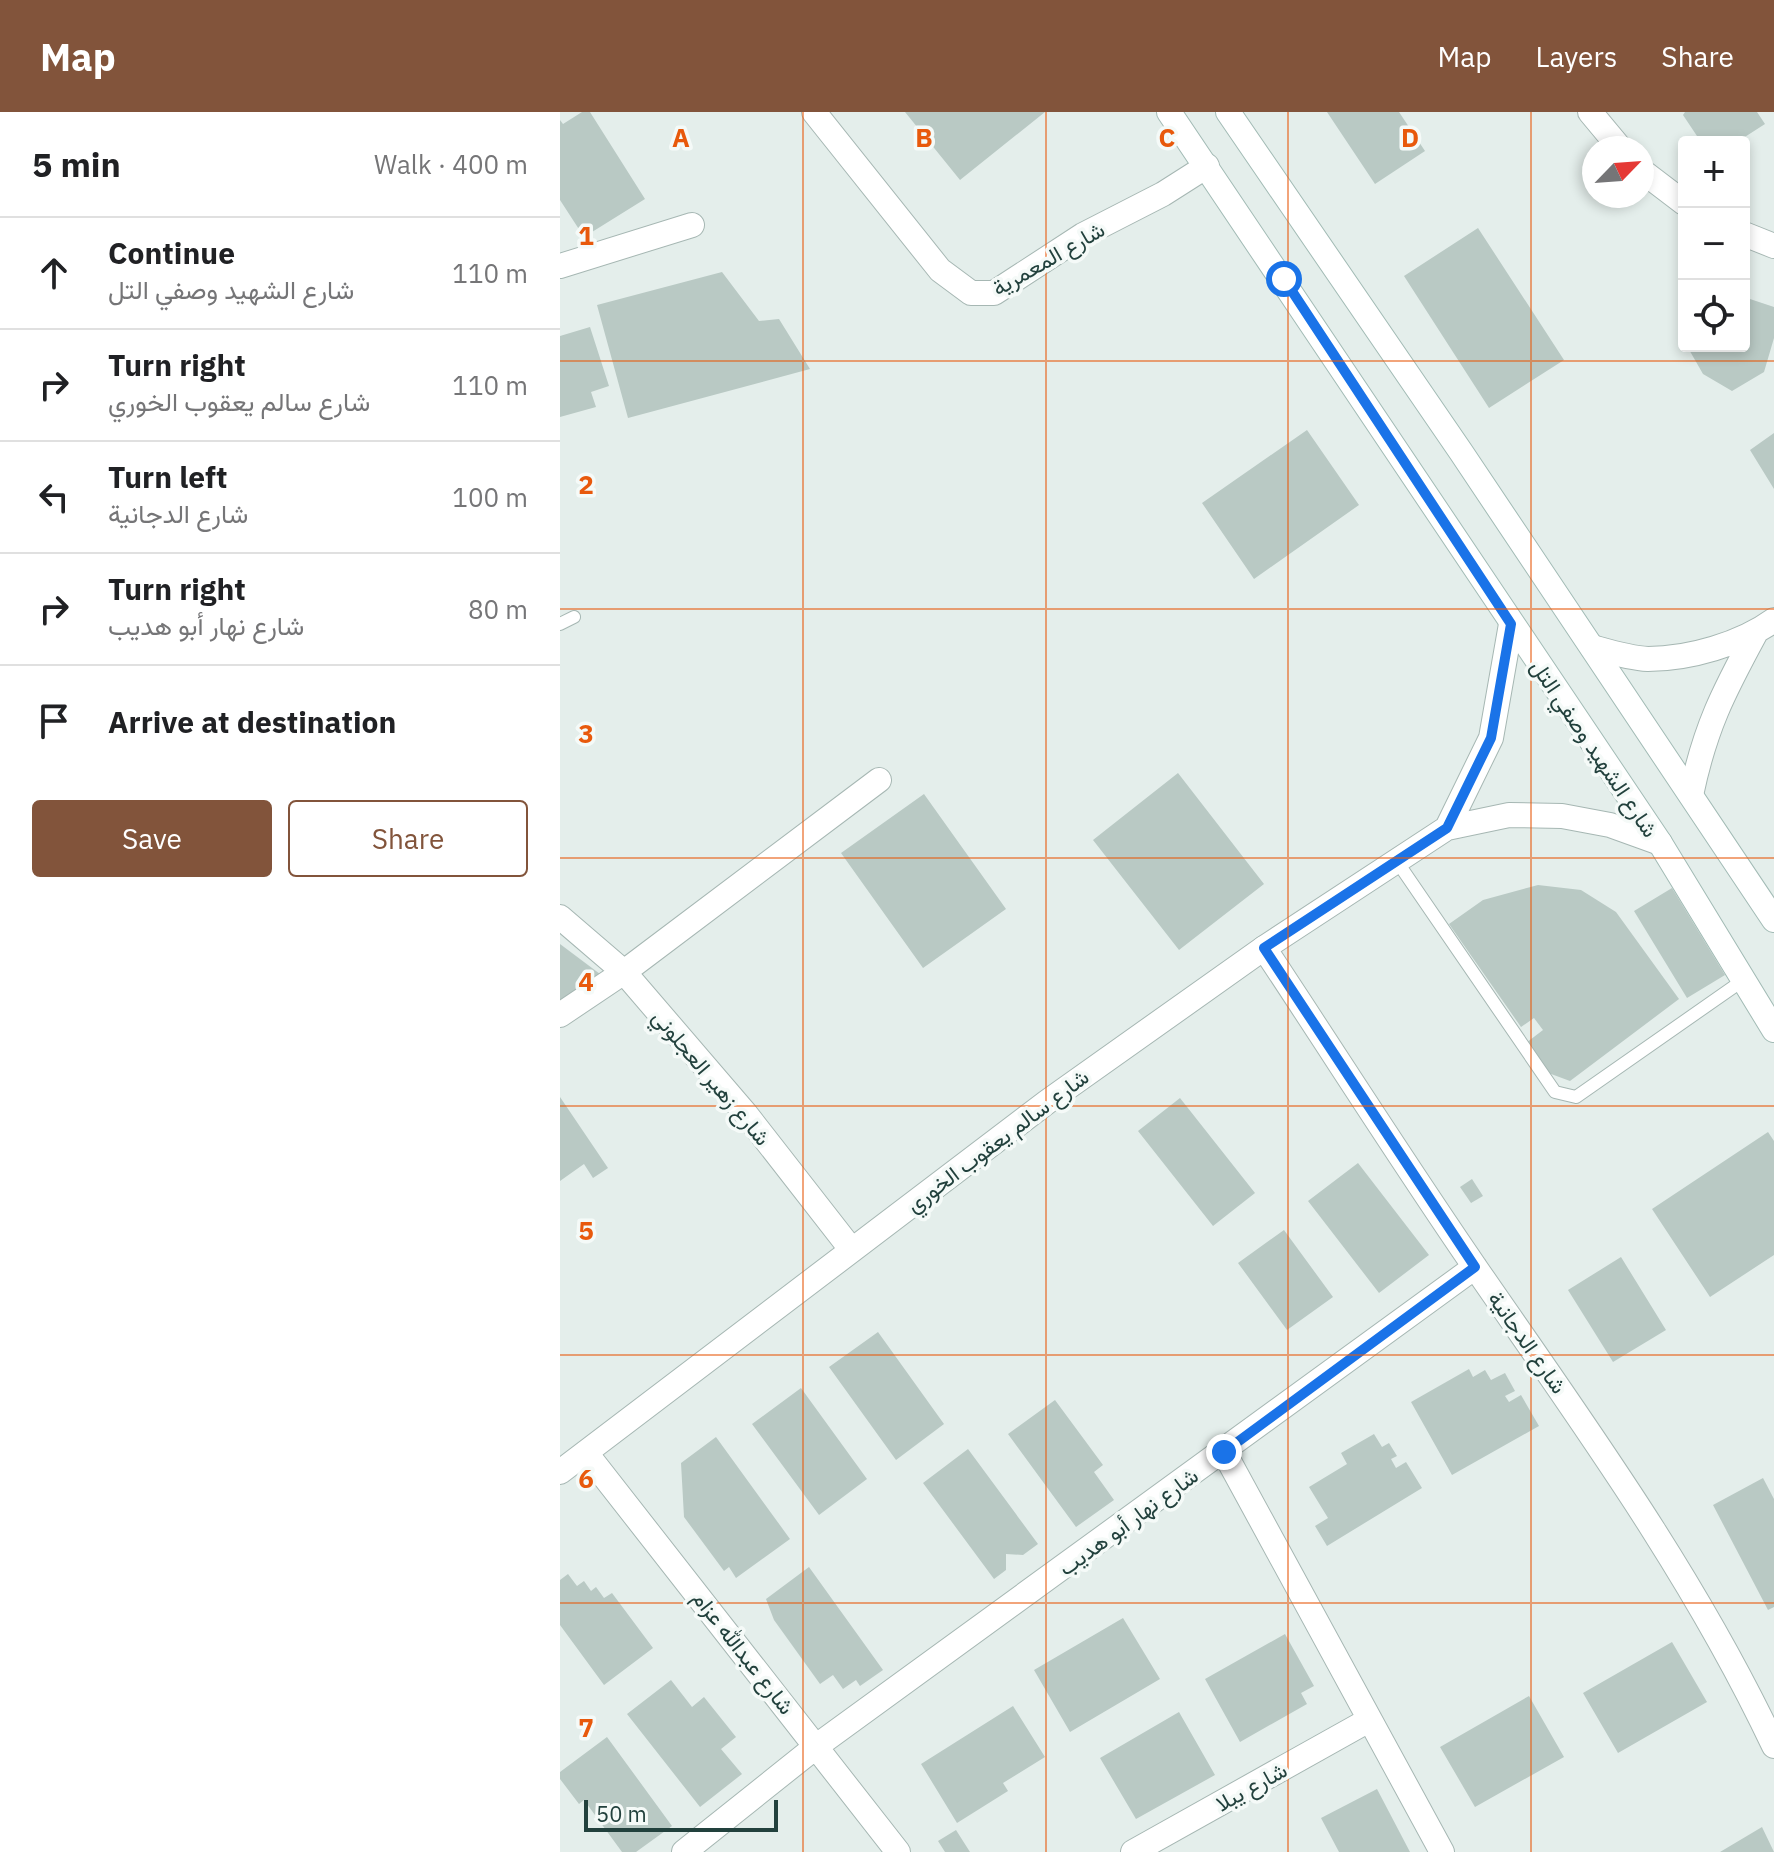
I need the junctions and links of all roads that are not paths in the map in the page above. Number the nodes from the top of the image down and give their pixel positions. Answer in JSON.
{"nodes":[{"id":1,"x":814,"y":112,"type":"edge"},
{"id":2,"x":1169,"y":112,"type":"edge"},
{"id":3,"x":1228,"y":112,"type":"edge"},
{"id":4,"x":1590,"y":112,"type":"edge"},
{"id":5,"x":1610,"y":136,"type":"edge"},
{"id":6,"x":1207,"y":166,"type":"junction"},
{"id":7,"x":1654,"y":180,"type":"edge"},
{"id":8,"x":1678,"y":198,"type":"edge"},
{"id":9,"x":692,"y":225,"type":"dead end"},
{"id":10,"x":1750,"y":236,"type":"edge"},
{"id":11,"x":1774,"y":246,"type":"edge"},
{"id":12,"x":560,"y":266,"type":"edge"},
{"id":13,"x":574,"y":617,"type":"dead end"},
{"id":14,"x":560,"y":624,"type":"edge"},
{"id":15,"x":1511,"y":624,"type":"junction"},
{"id":16,"x":1765,"y":627,"type":"edge"},
{"id":17,"x":1592,"y":647,"type":"junction"},
{"id":18,"x":879,"y":780,"type":"dead end"},
{"id":19,"x":1691,"y":795,"type":"junction"},
{"id":20,"x":1447,"y":828,"type":"junction"},
{"id":21,"x":1660,"y":843,"type":"junction"},
{"id":22,"x":1396,"y":860,"type":"junction"},
{"id":23,"x":560,"y":917,"type":"edge"},
{"id":24,"x":1774,"y":920,"type":"edge"},
{"id":25,"x":1264,"y":948,"type":"junction"},
{"id":26,"x":624,"y":972,"type":"junction"},
{"id":27,"x":1742,"y":981,"type":"junction"},
{"id":28,"x":560,"y":1015,"type":"edge"},
{"id":29,"x":1774,"y":1030,"type":"edge"},
{"id":30,"x":851,"y":1249,"type":"junction"},
{"id":31,"x":1475,"y":1267,"type":"junction"},
{"id":32,"x":1224,"y":1452,"type":"junction"},
{"id":33,"x":586,"y":1453,"type":"junction"},
{"id":34,"x":560,"y":1472,"type":"edge"},
{"id":35,"x":1369,"y":1720,"type":"junction"},
{"id":36,"x":818,"y":1745,"type":"junction"},
{"id":37,"x":1774,"y":1746,"type":"edge"},
{"id":38,"x":684,"y":1852,"type":"edge"},
{"id":39,"x":898,"y":1852,"type":"edge"},
{"id":40,"x":1133,"y":1852,"type":"edge"},
{"id":41,"x":1442,"y":1852,"type":"edge"}],
"edges":[{"from":1,"to":6,"type":"street","name":"شارع المعمرية"},
{"from":2,"to":6,"type":"street","name":"شارع الشهيد وصفي التل"},
{"from":3,"to":17,"type":"street"},
{"from":4,"to":5,"type":"street"},
{"from":6,"to":15,"type":"street","name":"شارع الشهيد وصفي التل"},
{"from":7,"to":8,"type":"street"},
{"from":9,"to":12,"type":"street"},
{"from":10,"to":11,"type":"street"},
{"from":13,"to":14,"type":"lane"},
{"from":15,"to":20,"type":"street"},
{"from":15,"to":21,"type":"street","name":"شارع الشهيد وصفي التل"},
{"from":16,"to":17,"type":"street"},
{"from":16,"to":19,"type":"street"},
{"from":17,"to":19,"type":"street"},
{"from":18,"to":26,"type":"street"},
{"from":19,"to":24,"type":"street"},
{"from":20,"to":21,"type":"street","name":"شارع سالم يعقوب الخوري"},
{"from":20,"to":22,"type":"street","name":"شارع سالم يعقوب الخوري"},
{"from":21,"to":27,"type":"street","name":"شارع الشهيد وصفي التل"},
{"from":22,"to":25,"type":"street","name":"شارع سالم يعقوب الخوري"},
{"from":22,"to":27,"type":"lane"},
{"from":23,"to":26,"type":"street","name":"شارع زهير العجلوني"},
{"from":25,"to":30,"type":"street","name":"شارع سالم يعقوب الخوري"},
{"from":25,"to":31,"type":"street","name":"شارع الدجانية"},
{"from":26,"to":28,"type":"street"},
{"from":26,"to":30,"type":"street","name":"شارع زهير العجلوني"},
{"from":27,"to":29,"type":"street","name":"شارع الشهيد وصفي التل"},
{"from":30,"to":33,"type":"street","name":"شارع سالم يعقوب الخوري"},
{"from":31,"to":32,"type":"street","name":"شارع نهار أبو هديب"},
{"from":31,"to":37,"type":"street","name":"شارع الدجانية"},
{"from":32,"to":35,"type":"street"},
{"from":32,"to":36,"type":"street","name":"شارع نهار أبو هديب"},
{"from":33,"to":34,"type":"street","name":"شارع سالم يعقوب الخوري"},
{"from":33,"to":36,"type":"street","name":"شارع عبدالله عزام"},
{"from":35,"to":40,"type":"street","name":"شارع يبلا"},
{"from":35,"to":41,"type":"street"},
{"from":36,"to":38,"type":"street","name":"شارع نهار أبو هديب"},
{"from":36,"to":39,"type":"street","name":"شارع عبدالله عزام"}]}
